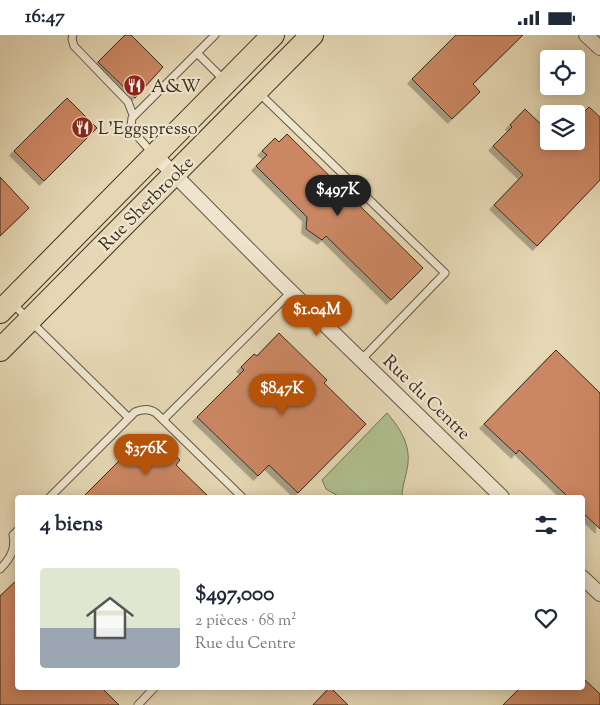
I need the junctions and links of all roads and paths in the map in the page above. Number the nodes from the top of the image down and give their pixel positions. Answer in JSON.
{"nodes":[{"id":1,"x":73,"y":35,"type":"edge"},
{"id":2,"x":215,"y":35,"type":"edge"},
{"id":3,"x":274,"y":35,"type":"edge"},
{"id":4,"x":312,"y":35,"type":"edge"},
{"id":5,"x":586,"y":35,"type":"edge"},
{"id":6,"x":600,"y":48,"type":"edge"},
{"id":7,"x":197,"y":53,"type":"junction"},
{"id":8,"x":226,"y":83,"type":"junction"},
{"id":9,"x":256,"y":91,"type":"junction"},
{"id":10,"x":134,"y":115,"type":"junction"},
{"id":11,"x":155,"y":155,"type":"junction"},
{"id":12,"x":174,"y":175,"type":"junction"},
{"id":13,"x":291,"y":292,"type":"junction"},
{"id":14,"x":5,"y":306,"type":"edge"},
{"id":15,"x":29,"y":320,"type":"junction"},
{"id":16,"x":0,"y":350,"type":"edge"},
{"id":17,"x":361,"y":359,"type":"junction"},
{"id":18,"x":129,"y":419,"type":"junction"},
{"id":19,"x":163,"y":420,"type":"junction"},
{"id":20,"x":52,"y":495,"type":"edge"},
{"id":21,"x":240,"y":495,"type":"edge"},
{"id":22,"x":500,"y":495,"type":"edge"},
{"id":23,"x":15,"y":533,"type":"edge"},
{"id":24,"x":0,"y":569,"type":"edge"},
{"id":25,"x":585,"y":580,"type":"edge"},
{"id":26,"x":600,"y":594,"type":"edge"},
{"id":27,"x":153,"y":690,"type":"edge"},
{"id":28,"x":138,"y":705,"type":"edge"}],
"edges":[{"from":1,"to":10,"type":"lane"},
{"from":2,"to":7,"type":"lane"},
{"from":3,"to":8,"type":"main road","name":"Rue Sherbrooke"},
{"from":4,"to":9,"type":"main road","name":"Rue Sherbrooke"},
{"from":5,"to":6,"type":"street"},
{"from":7,"to":8,"type":"lane"},
{"from":7,"to":10,"type":"lane"},
{"from":8,"to":11,"type":"main road","name":"Rue Sherbrooke"},
{"from":9,"to":12,"type":"main road","name":"Rue Sherbrooke"},
{"from":9,"to":17,"type":"lane"},
{"from":10,"to":11,"type":"lane"},
{"from":11,"to":12,"type":"street","name":"Rue du Centre"},
{"from":11,"to":14,"type":"main road","name":"Rue Sherbrooke"},
{"from":12,"to":13,"type":"street","name":"Rue du Centre"},
{"from":12,"to":15,"type":"main road","name":"Rue Sherbrooke"},
{"from":13,"to":17,"type":"street","name":"Rue du Centre"},
{"from":13,"to":19,"type":"lane"},
{"from":14,"to":15,"type":"lane"},
{"from":15,"to":16,"type":"main road","name":"Rue Sherbrooke"},
{"from":15,"to":18,"type":"lane"},
{"from":17,"to":22,"type":"street","name":"Rue du Centre"},
{"from":18,"to":19,"type":"lane"},
{"from":18,"to":20,"type":"lane"},
{"from":19,"to":21,"type":"lane"},
{"from":23,"to":24,"type":"lane"},
{"from":25,"to":26,"type":"street"},
{"from":27,"to":28,"type":"lane"}]}
